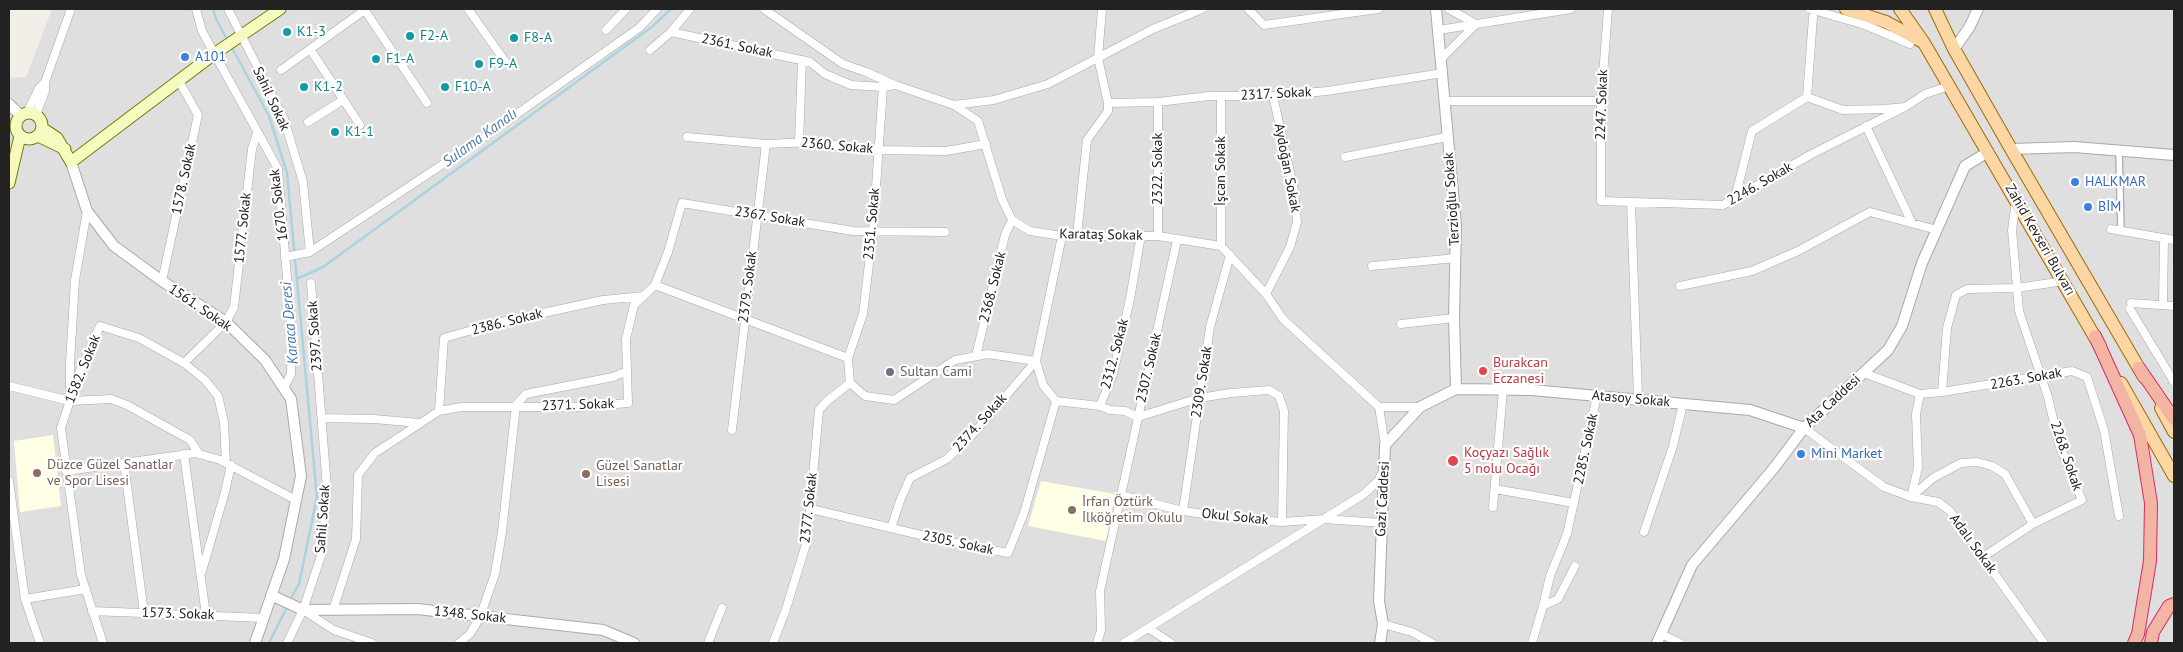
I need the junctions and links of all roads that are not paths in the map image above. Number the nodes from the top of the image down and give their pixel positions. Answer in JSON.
{"nodes":[{"id":1,"x":71,"y":9,"type":"edge"},
{"id":2,"x":196,"y":9,"type":"edge"},
{"id":3,"x":228,"y":9,"type":"edge"},
{"id":4,"x":280,"y":9,"type":"edge"},
{"id":5,"x":365,"y":9,"type":"edge"},
{"id":6,"x":468,"y":9,"type":"edge"},
{"id":7,"x":627,"y":9,"type":"edge"},
{"id":8,"x":657,"y":9,"type":"edge"},
{"id":9,"x":690,"y":9,"type":"edge"},
{"id":10,"x":764,"y":9,"type":"edge"},
{"id":11,"x":1102,"y":9,"type":"edge"},
{"id":12,"x":1202,"y":9,"type":"edge"},
{"id":13,"x":1248,"y":9,"type":"edge"},
{"id":14,"x":1378,"y":9,"type":"edge"},
{"id":15,"x":1436,"y":9,"type":"edge"},
{"id":16,"x":1449,"y":9,"type":"edge"},
{"id":17,"x":1571,"y":9,"type":"edge"},
{"id":18,"x":1608,"y":9,"type":"edge"},
{"id":19,"x":1846,"y":9,"type":"edge"},
{"id":20,"x":1900,"y":9,"type":"edge"},
{"id":21,"x":1978,"y":9,"type":"edge"},
{"id":22,"x":1529,"y":13,"type":"edge"},
{"id":23,"x":1812,"y":13,"type":"edge"},
{"id":24,"x":1938,"y":13,"type":"edge"},
{"id":25,"x":1476,"y":24,"type":"junction"},
{"id":26,"x":606,"y":30,"type":"dead end"},
{"id":27,"x":1439,"y":30,"type":"junction"},
{"id":28,"x":671,"y":32,"type":"junction"},
{"id":29,"x":240,"y":37,"type":"junction"},
{"id":30,"x":1924,"y":43,"type":"junction"},
{"id":31,"x":1910,"y":44,"type":"dead end"},
{"id":32,"x":310,"y":49,"type":"junction"},
{"id":33,"x":1954,"y":49,"type":"junction"},
{"id":34,"x":650,"y":50,"type":"dead end"},
{"id":35,"x":214,"y":54,"type":"junction"},
{"id":36,"x":1098,"y":58,"type":"junction"},
{"id":37,"x":1442,"y":58,"type":"junction"},
{"id":38,"x":802,"y":60,"type":"junction"},
{"id":39,"x":507,"y":64,"type":"dead end"},
{"id":40,"x":281,"y":70,"type":"dead end"},
{"id":41,"x":1443,"y":74,"type":"junction"},
{"id":42,"x":179,"y":82,"type":"junction"},
{"id":43,"x":895,"y":85,"type":"junction"},
{"id":44,"x":1949,"y":86,"type":"junction"},
{"id":45,"x":884,"y":87,"type":"junction"},
{"id":46,"x":1221,"y":96,"type":"junction"},
{"id":47,"x":1273,"y":96,"type":"junction"},
{"id":48,"x":1807,"y":97,"type":"junction"},
{"id":49,"x":343,"y":100,"type":"junction"},
{"id":50,"x":1446,"y":101,"type":"junction"},
{"id":51,"x":1601,"y":101,"type":"junction"},
{"id":52,"x":1158,"y":102,"type":"junction"},
{"id":53,"x":427,"y":103,"type":"dead end"},
{"id":54,"x":1108,"y":103,"type":"junction"},
{"id":55,"x":9,"y":104,"type":"edge"},
{"id":56,"x":954,"y":105,"type":"junction"},
{"id":57,"x":1905,"y":107,"type":"junction"},
{"id":58,"x":22,"y":116,"type":"edge"},
{"id":59,"x":308,"y":122,"type":"dead end"},
{"id":60,"x":360,"y":125,"type":"dead end"},
{"id":61,"x":1866,"y":126,"type":"junction"},
{"id":62,"x":257,"y":133,"type":"junction"},
{"id":63,"x":32,"y":135,"type":"junction"},
{"id":64,"x":687,"y":137,"type":"dead end"},
{"id":65,"x":1446,"y":137,"type":"junction"},
{"id":66,"x":799,"y":143,"type":"junction"},
{"id":67,"x":766,"y":144,"type":"junction"},
{"id":68,"x":986,"y":144,"type":"junction"},
{"id":69,"x":2010,"y":149,"type":"junction"},
{"id":70,"x":878,"y":150,"type":"junction"},
{"id":71,"x":1988,"y":152,"type":"junction"},
{"id":72,"x":2119,"y":152,"type":"junction"},
{"id":73,"x":2174,"y":155,"type":"edge"},
{"id":74,"x":1344,"y":157,"type":"dead end"},
{"id":75,"x":71,"y":162,"type":"junction"},
{"id":76,"x":9,"y":183,"type":"edge"},
{"id":77,"x":1735,"y":198,"type":"junction"},
{"id":78,"x":1601,"y":200,"type":"joint"},
{"id":79,"x":2016,"y":200,"type":"junction"},
{"id":80,"x":1631,"y":202,"type":"junction"},
{"id":81,"x":87,"y":212,"type":"junction"},
{"id":82,"x":758,"y":215,"type":"junction"},
{"id":83,"x":1012,"y":220,"type":"junction"},
{"id":84,"x":1912,"y":223,"type":"junction"},
{"id":85,"x":2111,"y":229,"type":"dead end"},
{"id":86,"x":873,"y":230,"type":"junction"},
{"id":87,"x":1936,"y":230,"type":"junction"},
{"id":88,"x":2121,"y":231,"type":"junction"},
{"id":89,"x":945,"y":232,"type":"dead end"},
{"id":90,"x":1077,"y":234,"type":"junction"},
{"id":91,"x":1141,"y":235,"type":"junction"},
{"id":92,"x":1062,"y":236,"type":"junction"},
{"id":93,"x":1158,"y":236,"type":"junction"},
{"id":94,"x":2164,"y":238,"type":"junction"},
{"id":95,"x":1178,"y":240,"type":"junction"},
{"id":96,"x":2174,"y":240,"type":"edge"},
{"id":97,"x":1221,"y":246,"type":"junction"},
{"id":98,"x":310,"y":252,"type":"junction"},
{"id":99,"x":1230,"y":255,"type":"junction"},
{"id":100,"x":285,"y":257,"type":"junction"},
{"id":101,"x":1456,"y":258,"type":"junction"},
{"id":102,"x":1372,"y":266,"type":"dead end"},
{"id":103,"x":162,"y":281,"type":"junction"},
{"id":104,"x":2064,"y":282,"type":"junction"},
{"id":105,"x":311,"y":283,"type":"dead end"},
{"id":106,"x":655,"y":286,"type":"junction"},
{"id":107,"x":1680,"y":286,"type":"dead end"},
{"id":108,"x":2017,"y":288,"type":"junction"},
{"id":109,"x":1266,"y":294,"type":"junction"},
{"id":110,"x":643,"y":296,"type":"junction"},
{"id":111,"x":2163,"y":305,"type":"junction"},
{"id":112,"x":2174,"y":306,"type":"edge"},
{"id":113,"x":744,"y":318,"type":"junction"},
{"id":114,"x":1454,"y":318,"type":"junction"},
{"id":115,"x":226,"y":322,"type":"junction"},
{"id":116,"x":1401,"y":324,"type":"dead end"},
{"id":117,"x":2095,"y":336,"type":"junction"},
{"id":118,"x":976,"y":356,"type":"junction"},
{"id":119,"x":848,"y":358,"type":"junction"},
{"id":120,"x":1036,"y":361,"type":"junction"},
{"id":121,"x":184,"y":363,"type":"junction"},
{"id":122,"x":2139,"y":368,"type":"junction"},
{"id":123,"x":627,"y":371,"type":"junction"},
{"id":124,"x":1864,"y":373,"type":"junction"},
{"id":125,"x":2040,"y":376,"type":"junction"},
{"id":126,"x":2174,"y":382,"type":"edge"},
{"id":127,"x":850,"y":383,"type":"junction"},
{"id":128,"x":9,"y":386,"type":"edge"},
{"id":129,"x":284,"y":388,"type":"junction"},
{"id":130,"x":320,"y":388,"type":"joint"},
{"id":131,"x":1456,"y":389,"type":"junction"},
{"id":132,"x":1503,"y":390,"type":"junction"},
{"id":133,"x":1942,"y":392,"type":"junction"},
{"id":134,"x":1920,"y":394,"type":"junction"},
{"id":135,"x":1597,"y":396,"type":"junction"},
{"id":136,"x":1199,"y":398,"type":"junction"},
{"id":137,"x":1638,"y":398,"type":"junction"},
{"id":138,"x":70,"y":401,"type":"junction"},
{"id":139,"x":1056,"y":401,"type":"junction"},
{"id":140,"x":1682,"y":404,"type":"junction"},
{"id":141,"x":516,"y":405,"type":"junction"},
{"id":142,"x":1100,"y":406,"type":"junction"},
{"id":143,"x":1379,"y":407,"type":"junction"},
{"id":144,"x":1420,"y":407,"type":"junction"},
{"id":145,"x":439,"y":411,"type":"junction"},
{"id":146,"x":1138,"y":417,"type":"junction"},
{"id":147,"x":322,"y":418,"type":"junction"},
{"id":148,"x":2174,"y":419,"type":"edge"},
{"id":149,"x":418,"y":423,"type":"junction"},
{"id":150,"x":1804,"y":428,"type":"junction"},
{"id":151,"x":732,"y":430,"type":"dead end"},
{"id":152,"x":2174,"y":432,"type":"edge"},
{"id":153,"x":1385,"y":445,"type":"junction"},
{"id":154,"x":184,"y":454,"type":"junction"},
{"id":155,"x":199,"y":454,"type":"junction"},
{"id":156,"x":124,"y":463,"type":"junction"},
{"id":157,"x":228,"y":464,"type":"junction"},
{"id":158,"x":1384,"y":470,"type":"junction"},
{"id":159,"x":66,"y":471,"type":"junction"},
{"id":160,"x":2174,"y":476,"type":"edge"},
{"id":161,"x":9,"y":481,"type":"edge"},
{"id":162,"x":1495,"y":489,"type":"junction"},
{"id":163,"x":1120,"y":495,"type":"junction"},
{"id":164,"x":1911,"y":497,"type":"junction"},
{"id":165,"x":296,"y":500,"type":"junction"},
{"id":166,"x":1574,"y":503,"type":"junction"},
{"id":167,"x":1493,"y":507,"type":"dead end"},
{"id":168,"x":811,"y":509,"type":"junction"},
{"id":169,"x":1183,"y":511,"type":"junction"},
{"id":170,"x":2119,"y":516,"type":"dead end"},
{"id":171,"x":1324,"y":518,"type":"junction"},
{"id":172,"x":1282,"y":522,"type":"junction"},
{"id":173,"x":1382,"y":523,"type":"junction"},
{"id":174,"x":2033,"y":524,"type":"junction"},
{"id":175,"x":891,"y":528,"type":"junction"},
{"id":176,"x":1644,"y":532,"type":"dead end"},
{"id":177,"x":1983,"y":557,"type":"junction"},
{"id":178,"x":1575,"y":566,"type":"dead end"},
{"id":179,"x":200,"y":575,"type":"junction"},
{"id":180,"x":86,"y":589,"type":"junction"},
{"id":181,"x":271,"y":594,"type":"junction"},
{"id":182,"x":25,"y":599,"type":"junction"},
{"id":183,"x":2174,"y":604,"type":"edge"},
{"id":184,"x":1543,"y":606,"type":"junction"},
{"id":185,"x":722,"y":608,"type":"dead end"},
{"id":186,"x":303,"y":610,"type":"junction"},
{"id":187,"x":333,"y":610,"type":"junction"},
{"id":188,"x":92,"y":611,"type":"junction"},
{"id":189,"x":144,"y":613,"type":"junction"},
{"id":190,"x":206,"y":616,"type":"junction"},
{"id":191,"x":480,"y":617,"type":"junction"},
{"id":192,"x":264,"y":618,"type":"junction"},
{"id":193,"x":1384,"y":624,"type":"junction"},
{"id":194,"x":1148,"y":628,"type":"junction"},
{"id":195,"x":1659,"y":639,"type":"edge"},
{"id":196,"x":40,"y":643,"type":"edge"},
{"id":197,"x":103,"y":643,"type":"edge"},
{"id":198,"x":255,"y":643,"type":"edge"},
{"id":199,"x":287,"y":643,"type":"edge"},
{"id":200,"x":372,"y":643,"type":"edge"},
{"id":201,"x":459,"y":643,"type":"edge"},
{"id":202,"x":634,"y":643,"type":"edge"},
{"id":203,"x":708,"y":643,"type":"edge"},
{"id":204,"x":773,"y":643,"type":"edge"},
{"id":205,"x":1098,"y":643,"type":"edge"},
{"id":206,"x":1124,"y":643,"type":"edge"},
{"id":207,"x":1171,"y":643,"type":"edge"},
{"id":208,"x":1380,"y":643,"type":"edge"},
{"id":209,"x":1432,"y":643,"type":"edge"},
{"id":210,"x":1532,"y":643,"type":"edge"},
{"id":211,"x":1680,"y":643,"type":"edge"},
{"id":212,"x":2044,"y":643,"type":"edge"},
{"id":213,"x":2134,"y":643,"type":"edge"},
{"id":214,"x":2151,"y":643,"type":"edge"}],
"edges":[{"from":1,"to":58,"type":"street"},
{"from":2,"to":35,"type":"street","name":"1670. Sokak"},
{"from":3,"to":29,"type":"street","name":"Sahil Sokak"},
{"from":4,"to":29,"type":"main road"},
{"from":5,"to":32,"type":"street"},
{"from":5,"to":53,"type":"street"},
{"from":6,"to":39,"type":"street"},
{"from":7,"to":26,"type":"street"},
{"from":8,"to":98,"type":"street"},
{"from":9,"to":28,"type":"street"},
{"from":10,"to":43,"type":"street"},
{"from":11,"to":36,"type":"street"},
{"from":12,"to":36,"type":"street"},
{"from":13,"to":14,"type":"street"},
{"from":15,"to":27,"type":"street","name":"Terzioğlu Sokak"},
{"from":16,"to":25,"type":"street"},
{"from":17,"to":22,"type":"street"},
{"from":18,"to":51,"type":"street","name":"2247. Sokak"},
{"from":19,"to":30,"type":"main road"},
{"from":20,"to":30,"type":"main road","name":"Zahid Kevseri Bulvarı"},
{"from":21,"to":33,"type":"street"},
{"from":22,"to":25,"type":"street"},
{"from":23,"to":31,"type":"street"},
{"from":23,"to":48,"type":"street"},
{"from":24,"to":33,"type":"main road","name":"Zahid Kevseri Bulvarı"},
{"from":25,"to":27,"type":"street"},
{"from":25,"to":37,"type":"street"},
{"from":27,"to":37,"type":"street","name":"Terzioğlu Sokak"},
{"from":28,"to":34,"type":"street"},
{"from":28,"to":38,"type":"street","name":"2361. Sokak"},
{"from":29,"to":35,"type":"main road"},
{"from":29,"to":98,"type":"street","name":"Sahil Sokak"},
{"from":30,"to":44,"type":"main road","name":"Zahid Kevseri Bulvarı"},
{"from":32,"to":40,"type":"street"},
{"from":32,"to":49,"type":"street"},
{"from":33,"to":69,"type":"main road","name":"Zahid Kevseri Bulvarı"},
{"from":35,"to":42,"type":"main road"},
{"from":35,"to":62,"type":"street","name":"1670. Sokak"},
{"from":36,"to":54,"type":"street"},
{"from":36,"to":56,"type":"street"},
{"from":37,"to":41,"type":"street","name":"Terzioğlu Sokak"},
{"from":38,"to":45,"type":"street"},
{"from":38,"to":66,"type":"street"},
{"from":41,"to":47,"type":"street","name":"2317. Sokak"},
{"from":41,"to":50,"type":"street","name":"Terzioğlu Sokak"},
{"from":42,"to":75,"type":"main road"},
{"from":42,"to":103,"type":"street","name":"1578. Sokak"},
{"from":43,"to":45,"type":"street"},
{"from":43,"to":56,"type":"street"},
{"from":44,"to":57,"type":"street","name":"2246. Sokak"},
{"from":44,"to":71,"type":"main road","name":"Zahid Kevseri Bulvarı"},
{"from":45,"to":70,"type":"street","name":"2351. Sokak"},
{"from":46,"to":47,"type":"street","name":"2317. Sokak"},
{"from":46,"to":52,"type":"street","name":"2317. Sokak"},
{"from":46,"to":97,"type":"street","name":"İşcan Sokak"},
{"from":47,"to":109,"type":"street","name":"Aydoğan Sokak"},
{"from":48,"to":57,"type":"street","name":"2246. Sokak"},
{"from":48,"to":77,"type":"street"},
{"from":49,"to":59,"type":"street"},
{"from":49,"to":60,"type":"street"},
{"from":50,"to":51,"type":"street"},
{"from":50,"to":65,"type":"street","name":"Terzioğlu Sokak"},
{"from":51,"to":78,"type":"street","name":"2247. Sokak"},
{"from":52,"to":54,"type":"street","name":"2317. Sokak"},
{"from":52,"to":93,"type":"street","name":"2322. Sokak"},
{"from":54,"to":90,"type":"street"},
{"from":55,"to":58,"type":"street"},
{"from":56,"to":68,"type":"street"},
{"from":57,"to":61,"type":"street","name":"2246. Sokak"},
{"from":58,"to":63,"type":"main road"},
{"from":58,"to":63,"type":"main road"},
{"from":61,"to":77,"type":"street","name":"2246. Sokak"},
{"from":61,"to":84,"type":"street"},
{"from":62,"to":100,"type":"street","name":"1670. Sokak"},
{"from":62,"to":115,"type":"street","name":"1577. Sokak"},
{"from":63,"to":75,"type":"main road","name":"1561. Sokak"},
{"from":63,"to":76,"type":"main road"},
{"from":64,"to":67,"type":"street","name":"2360. Sokak"},
{"from":65,"to":74,"type":"street"},
{"from":65,"to":101,"type":"street","name":"Terzioğlu Sokak"},
{"from":66,"to":67,"type":"street","name":"2360. Sokak"},
{"from":66,"to":70,"type":"street","name":"2360. Sokak"},
{"from":67,"to":82,"type":"street","name":"2379. Sokak"},
{"from":68,"to":70,"type":"street","name":"2360. Sokak"},
{"from":68,"to":83,"type":"street"},
{"from":69,"to":72,"type":"street"},
{"from":69,"to":122,"type":"main road","name":"Zahid Kevseri Bulvarı"},
{"from":70,"to":86,"type":"street","name":"2351. Sokak"},
{"from":71,"to":79,"type":"main road","name":"Zahid Kevseri Bulvarı"},
{"from":71,"to":87,"type":"street","name":"Ata Caddesi"},
{"from":72,"to":73,"type":"street"},
{"from":72,"to":88,"type":"street"},
{"from":75,"to":81,"type":"street","name":"1561. Sokak"},
{"from":77,"to":80,"type":"street","name":"2246. Sokak"},
{"from":78,"to":80,"type":"street","name":"2246. Sokak"},
{"from":79,"to":104,"type":"main road","name":"Zahid Kevseri Bulvarı"},
{"from":79,"to":108,"type":"street","name":"2268. Sokak"},
{"from":80,"to":137,"type":"street"},
{"from":81,"to":103,"type":"street","name":"1561. Sokak"},
{"from":81,"to":138,"type":"street"},
{"from":82,"to":86,"type":"street","name":"2367. Sokak"},
{"from":82,"to":106,"type":"street","name":"2367. Sokak"},
{"from":82,"to":113,"type":"street","name":"2379. Sokak"},
{"from":83,"to":92,"type":"street","name":"Karataş Sokak"},
{"from":83,"to":118,"type":"street","name":"2368. Sokak"},
{"from":84,"to":87,"type":"street"},
{"from":84,"to":107,"type":"street"},
{"from":85,"to":88,"type":"street"},
{"from":86,"to":89,"type":"street","name":"2367. Sokak"},
{"from":86,"to":119,"type":"street","name":"2351. Sokak"},
{"from":87,"to":124,"type":"street","name":"Ata Caddesi"},
{"from":88,"to":94,"type":"street"},
{"from":90,"to":91,"type":"street","name":"Karataş Sokak"},
{"from":90,"to":92,"type":"street","name":"Karataş Sokak"},
{"from":91,"to":93,"type":"street","name":"Karataş Sokak"},
{"from":91,"to":142,"type":"street","name":"2312. Sokak"},
{"from":92,"to":120,"type":"street"},
{"from":93,"to":95,"type":"street","name":"Karataş Sokak"},
{"from":94,"to":96,"type":"street"},
{"from":94,"to":111,"type":"street"},
{"from":95,"to":97,"type":"street","name":"Karataş Sokak"},
{"from":95,"to":146,"type":"street","name":"2307. Sokak"},
{"from":97,"to":99,"type":"street"},
{"from":98,"to":100,"type":"street"},
{"from":99,"to":109,"type":"street"},
{"from":99,"to":136,"type":"street","name":"2309. Sokak"},
{"from":100,"to":129,"type":"street","name":"1670. Sokak"},
{"from":101,"to":102,"type":"street"},
{"from":101,"to":114,"type":"street","name":"Terzioğlu Sokak"},
{"from":103,"to":115,"type":"street","name":"1561. Sokak"},
{"from":104,"to":108,"type":"street"},
{"from":104,"to":117,"type":"main road","name":"Zahid Kevseri Bulvarı"},
{"from":105,"to":130,"type":"street","name":"2397. Sokak"},
{"from":106,"to":110,"type":"street","name":"2371. Sokak"},
{"from":106,"to":113,"type":"street"},
{"from":108,"to":125,"type":"street","name":"2268. Sokak"},
{"from":108,"to":133,"type":"street"},
{"from":109,"to":143,"type":"street"},
{"from":110,"to":123,"type":"street","name":"2371. Sokak"},
{"from":110,"to":145,"type":"street","name":"2386. Sokak"},
{"from":111,"to":112,"type":"street"},
{"from":111,"to":126,"type":"street"},
{"from":113,"to":119,"type":"street"},
{"from":113,"to":151,"type":"street","name":"2379. Sokak"},
{"from":114,"to":116,"type":"street"},
{"from":114,"to":131,"type":"street","name":"Terzioğlu Sokak"},
{"from":115,"to":121,"type":"street"},
{"from":115,"to":129,"type":"street","name":"1561. Sokak"},
{"from":117,"to":160,"type":"main road","name":"Zahid Kevseri Bulvarı"},
{"from":117,"to":213,"type":"highway"},
{"from":118,"to":120,"type":"street"},
{"from":118,"to":127,"type":"street"},
{"from":119,"to":127,"type":"street"},
{"from":120,"to":139,"type":"street"},
{"from":120,"to":175,"type":"street","name":"2374. Sokak"},
{"from":121,"to":138,"type":"street","name":"1582. Sokak"},
{"from":121,"to":157,"type":"street"},
{"from":122,"to":148,"type":"highway"},
{"from":122,"to":152,"type":"main road","name":"Zahid Kevseri Bulvarı"},
{"from":123,"to":141,"type":"street"},
{"from":123,"to":141,"type":"street","name":"2371. Sokak"},
{"from":124,"to":134,"type":"street"},
{"from":124,"to":150,"type":"street","name":"Ata Caddesi"},
{"from":125,"to":133,"type":"street","name":"2263. Sokak"},
{"from":125,"to":170,"type":"street","name":"2263. Sokak"},
{"from":125,"to":174,"type":"street","name":"2268. Sokak"},
{"from":127,"to":168,"type":"street","name":"2377. Sokak"},
{"from":128,"to":138,"type":"street"},
{"from":129,"to":165,"type":"street","name":"1561. Sokak"},
{"from":130,"to":147,"type":"street","name":"Sahil Sokak"},
{"from":131,"to":132,"type":"street","name":"Atasoy Sokak"},
{"from":131,"to":144,"type":"street","name":"Gazi Caddesi"},
{"from":132,"to":135,"type":"street","name":"Atasoy Sokak"},
{"from":132,"to":162,"type":"street"},
{"from":133,"to":134,"type":"street","name":"2263. Sokak"},
{"from":134,"to":164,"type":"street"},
{"from":135,"to":137,"type":"street","name":"Atasoy Sokak"},
{"from":135,"to":166,"type":"street","name":"2285. Sokak"},
{"from":136,"to":146,"type":"street"},
{"from":136,"to":169,"type":"street","name":"2309. Sokak"},
{"from":136,"to":172,"type":"street"},
{"from":137,"to":140,"type":"street","name":"Atasoy Sokak"},
{"from":138,"to":155,"type":"street"},
{"from":138,"to":159,"type":"street","name":"1582. Sokak"},
{"from":139,"to":142,"type":"street","name":"2312. Sokak"},
{"from":139,"to":175,"type":"street","name":"2305. Sokak"},
{"from":140,"to":150,"type":"street","name":"Atasoy Sokak"},
{"from":140,"to":176,"type":"street"},
{"from":141,"to":145,"type":"street","name":"2371. Sokak"},
{"from":141,"to":191,"type":"street"},
{"from":142,"to":146,"type":"street"},
{"from":143,"to":144,"type":"street"},
{"from":143,"to":153,"type":"street"},
{"from":144,"to":153,"type":"street","name":"Gazi Caddesi"},
{"from":145,"to":149,"type":"street","name":"2371. Sokak"},
{"from":146,"to":163,"type":"street","name":"2307. Sokak"},
{"from":147,"to":149,"type":"street"},
{"from":147,"to":186,"type":"street","name":"Sahil Sokak"},
{"from":149,"to":187,"type":"street","name":"2371. Sokak"},
{"from":150,"to":164,"type":"street","name":"Adalı Sokak"},
{"from":150,"to":195,"type":"street","name":"Ata Caddesi"},
{"from":153,"to":158,"type":"street","name":"Gazi Caddesi"},
{"from":154,"to":155,"type":"street"},
{"from":154,"to":156,"type":"street"},
{"from":154,"to":179,"type":"street"},
{"from":155,"to":157,"type":"street"},
{"from":156,"to":159,"type":"street"},
{"from":156,"to":189,"type":"street"},
{"from":157,"to":165,"type":"street"},
{"from":157,"to":179,"type":"street"},
{"from":158,"to":171,"type":"street"},
{"from":158,"to":173,"type":"street","name":"Gazi Caddesi"},
{"from":159,"to":180,"type":"street","name":"1582. Sokak"},
{"from":161,"to":182,"type":"street"},
{"from":162,"to":166,"type":"street"},
{"from":162,"to":167,"type":"street"},
{"from":163,"to":169,"type":"street","name":"Okul Sokak"},
{"from":163,"to":205,"type":"street"},
{"from":164,"to":174,"type":"street"},
{"from":164,"to":177,"type":"street","name":"Adalı Sokak"},
{"from":165,"to":181,"type":"street","name":"1561. Sokak"},
{"from":166,"to":184,"type":"street","name":"2285. Sokak"},
{"from":168,"to":175,"type":"street","name":"2305. Sokak"},
{"from":168,"to":204,"type":"street","name":"2377. Sokak"},
{"from":169,"to":172,"type":"street","name":"Okul Sokak"},
{"from":171,"to":172,"type":"street","name":"Okul Sokak"},
{"from":171,"to":173,"type":"street","name":"Okul Sokak"},
{"from":171,"to":194,"type":"street"},
{"from":173,"to":193,"type":"street","name":"Gazi Caddesi"},
{"from":174,"to":177,"type":"street"},
{"from":177,"to":212,"type":"street","name":"Adalı Sokak"},
{"from":178,"to":184,"type":"street"},
{"from":179,"to":190,"type":"street"},
{"from":180,"to":182,"type":"street"},
{"from":180,"to":188,"type":"street","name":"1582. Sokak"},
{"from":181,"to":186,"type":"street"},
{"from":181,"to":192,"type":"street","name":"1561. Sokak"},
{"from":182,"to":196,"type":"street"},
{"from":183,"to":214,"type":"highway"},
{"from":184,"to":210,"type":"street","name":"2285. Sokak"},
{"from":185,"to":203,"type":"street"},
{"from":186,"to":187,"type":"street","name":"1348. Sokak"},
{"from":186,"to":199,"type":"street","name":"Sahil Sokak"},
{"from":186,"to":200,"type":"street"},
{"from":187,"to":191,"type":"street","name":"1348. Sokak"},
{"from":188,"to":189,"type":"street","name":"1573. Sokak"},
{"from":188,"to":197,"type":"street","name":"1582. Sokak"},
{"from":189,"to":190,"type":"street","name":"1573. Sokak"},
{"from":190,"to":192,"type":"street","name":"1573. Sokak"},
{"from":191,"to":201,"type":"street"},
{"from":191,"to":202,"type":"street","name":"1348. Sokak"},
{"from":192,"to":198,"type":"street","name":"1561. Sokak"},
{"from":193,"to":208,"type":"street","name":"Gazi Caddesi"},
{"from":193,"to":209,"type":"street"},
{"from":194,"to":206,"type":"street"},
{"from":194,"to":207,"type":"street"},
{"from":195,"to":211,"type":"street"}]}
